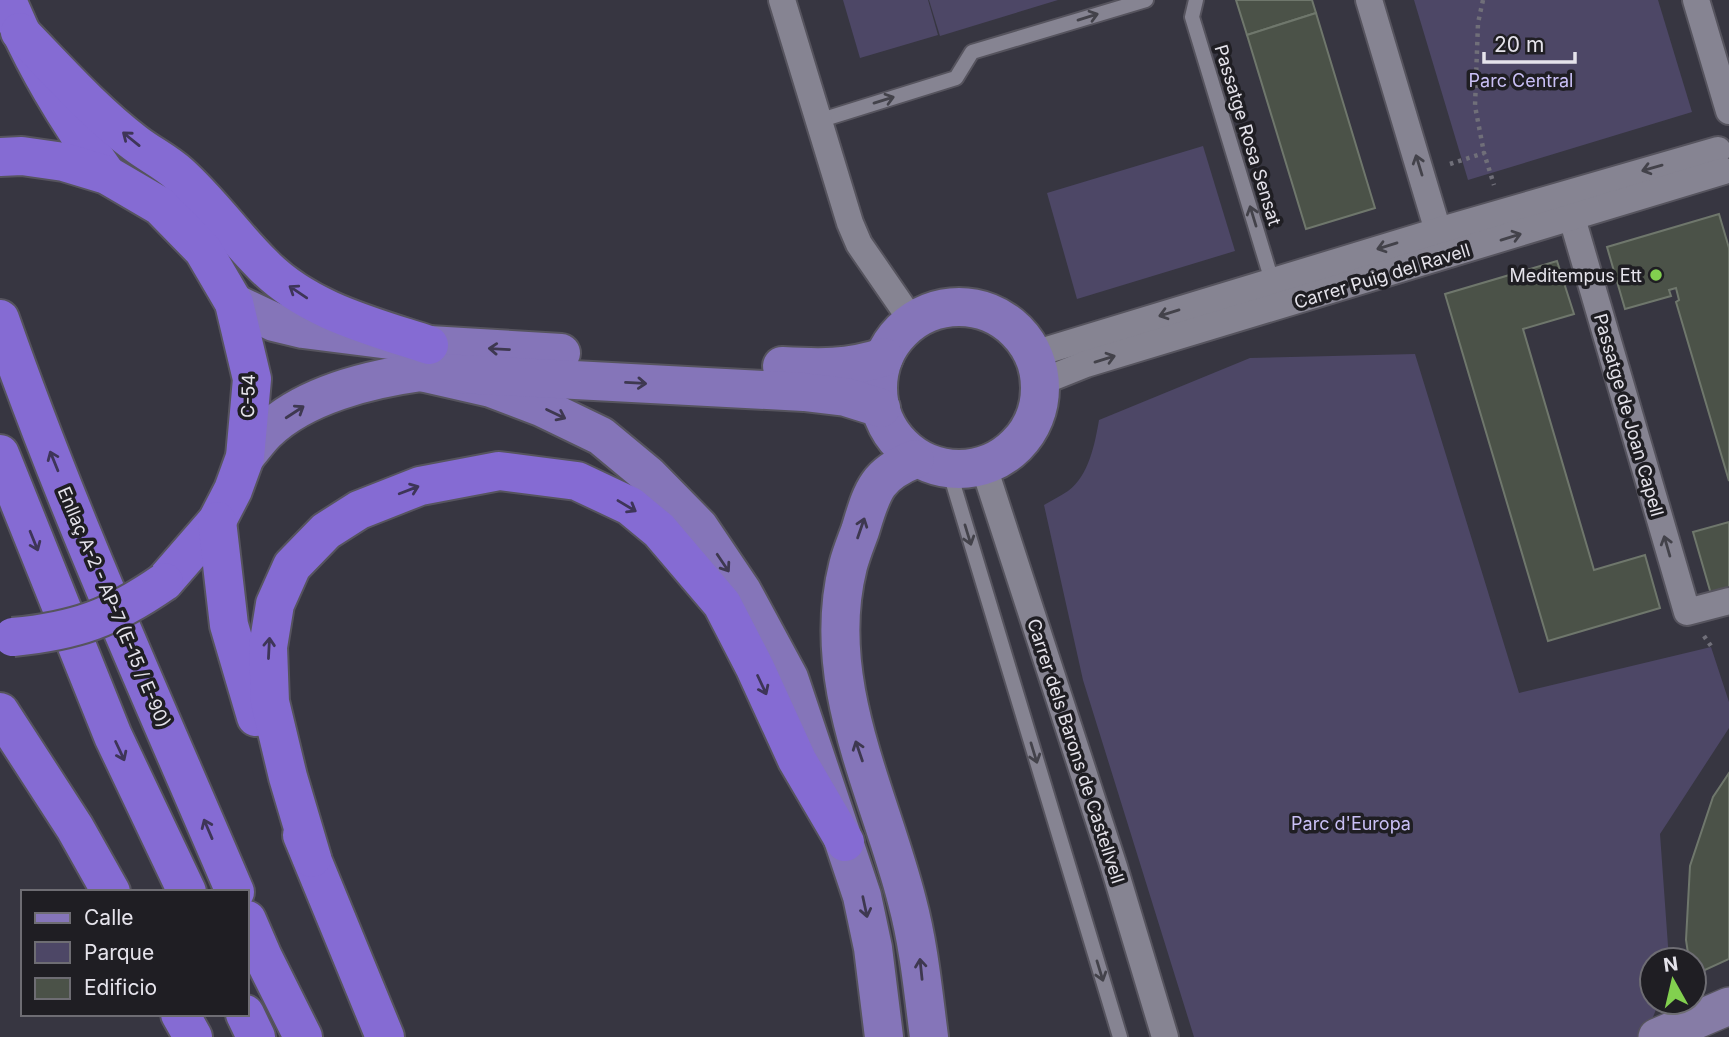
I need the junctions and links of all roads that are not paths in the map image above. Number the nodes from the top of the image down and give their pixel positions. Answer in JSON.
{"nodes":[{"id":1,"x":782,"y":0,"type":"edge"},
{"id":2,"x":1146,"y":0,"type":"edge"},
{"id":3,"x":1196,"y":0,"type":"edge"},
{"id":4,"x":1368,"y":0,"type":"edge"},
{"id":5,"x":1696,"y":0,"type":"edge"},
{"id":6,"x":13,"y":16,"type":"edge"},
{"id":7,"x":1729,"y":111,"type":"edge"},
{"id":8,"x":1729,"y":116,"type":"edge"},
{"id":9,"x":818,"y":121,"type":"junction"},
{"id":10,"x":11,"y":156,"type":"edge"},
{"id":11,"x":1724,"y":166,"type":"edge"},
{"id":12,"x":107,"y":175,"type":"junction"},
{"id":13,"x":1572,"y":218,"type":"junction"},
{"id":14,"x":1438,"y":230,"type":"junction"},
{"id":15,"x":1272,"y":281,"type":"junction"},
{"id":16,"x":234,"y":303,"type":"junction"},
{"id":17,"x":0,"y":319,"type":"edge"},
{"id":18,"x":912,"y":321,"type":"junction"},
{"id":19,"x":884,"y":357,"type":"junction"},
{"id":20,"x":425,"y":359,"type":"junction"},
{"id":21,"x":1037,"y":368,"type":"junction"},
{"id":22,"x":881,"y":408,"type":"junction"},
{"id":23,"x":0,"y":454,"type":"edge"},
{"id":24,"x":245,"y":457,"type":"junction"},
{"id":25,"x":949,"y":465,"type":"junction"},
{"id":26,"x":217,"y":521,"type":"junction"},
{"id":27,"x":1729,"y":601,"type":"edge"},
{"id":28,"x":7,"y":636,"type":"edge"},
{"id":29,"x":0,"y":712,"type":"edge"},
{"id":30,"x":0,"y":739,"type":"edge"},
{"id":31,"x":75,"y":828,"type":"junction"},
{"id":32,"x":845,"y":842,"type":"junction"},
{"id":33,"x":312,"y":858,"type":"junction"},
{"id":34,"x":110,"y":890,"type":"edge"},
{"id":35,"x":186,"y":890,"type":"edge"},
{"id":36,"x":234,"y":890,"type":"edge"},
{"id":37,"x":248,"y":922,"type":"edge"},
{"id":38,"x":1729,"y":1006,"type":"edge"},
{"id":39,"x":181,"y":1016,"type":"edge"},
{"id":40,"x":246,"y":1016,"type":"edge"},
{"id":41,"x":193,"y":1037,"type":"edge"},
{"id":42,"x":256,"y":1037,"type":"edge"},
{"id":43,"x":303,"y":1037,"type":"edge"},
{"id":44,"x":385,"y":1037,"type":"edge"},
{"id":45,"x":884,"y":1037,"type":"edge"},
{"id":46,"x":929,"y":1037,"type":"edge"},
{"id":47,"x":1120,"y":1037,"type":"edge"},
{"id":48,"x":1166,"y":1037,"type":"edge"},
{"id":49,"x":1657,"y":1037,"type":"edge"}],
"edges":[{"from":1,"to":9,"type":"street"},
{"from":9,"to":2,"type":"lane","one_way":true},
{"from":15,"to":3,"type":"lane","name":"Passatge Rosa Sensat","one_way":true},
{"from":14,"to":4,"type":"street","one_way":true},
{"from":5,"to":7,"type":"street"},
{"from":6,"to":12,"type":"highway"},
{"from":20,"to":6,"type":"highway","one_way":true},
{"from":8,"to":11,"type":"street"},
{"from":9,"to":18,"type":"street"},
{"from":10,"to":12,"type":"highway","name":"C-54","number":"C-54"},
{"from":11,"to":13,"type":"street","name":"Carrer Puig del Ravell"},
{"from":11,"to":14,"type":"street","name":"Carrer Puig del Ravell","one_way":true},
{"from":12,"to":16,"type":"highway","name":"C-54","number":"C-54"},
{"from":21,"to":13,"type":"street","name":"Carrer Puig del Ravell","one_way":true},
{"from":27,"to":13,"type":"street","name":"Passatge de Joan Capell","one_way":true},
{"from":14,"to":15,"type":"street","name":"Carrer Puig del Ravell","one_way":true},
{"from":15,"to":21,"type":"street","name":"Carrer Puig del Ravell","one_way":true},
{"from":16,"to":20,"type":"main road"},
{"from":16,"to":24,"type":"highway","name":"C-54","number":"C-54"},
{"from":36,"to":17,"type":"highway","name":"Enllaç A-2 - AP-7 (E-15 / E-90)","one_way":true},
{"from":18,"to":19,"type":"main road"},
{"from":18,"to":21,"type":"main road"},
{"from":19,"to":20,"type":"main road","one_way":true},
{"from":19,"to":22,"type":"main road"},
{"from":20,"to":22,"type":"main road","one_way":true},
{"from":24,"to":20,"type":"main road","one_way":true},
{"from":20,"to":32,"type":"main road","one_way":true},
{"from":21,"to":25,"type":"main road"},
{"from":22,"to":25,"type":"main road"},
{"from":23,"to":35,"type":"highway","one_way":true},
{"from":24,"to":26,"type":"highway","name":"C-54","number":"C-54"},
{"from":46,"to":25,"type":"main road","one_way":true},
{"from":25,"to":47,"type":"lane","one_way":true},
{"from":25,"to":48,"type":"street","name":"Carrer dels Barons de Castellvell"},
{"from":26,"to":28,"type":"highway","name":"C-54","number":"C-54","bridge":true},
{"from":26,"to":33,"type":"highway"},
{"from":29,"to":31,"type":"highway"},
{"from":30,"to":31,"type":"highway"},
{"from":31,"to":34,"type":"highway"},
{"from":33,"to":32,"type":"highway","one_way":true},
{"from":32,"to":45,"type":"main road","one_way":true},
{"from":33,"to":44,"type":"highway"},
{"from":37,"to":43,"type":"highway"},
{"from":38,"to":49,"type":"main road"},
{"from":39,"to":41,"type":"highway"},
{"from":40,"to":42,"type":"highway"}]}
